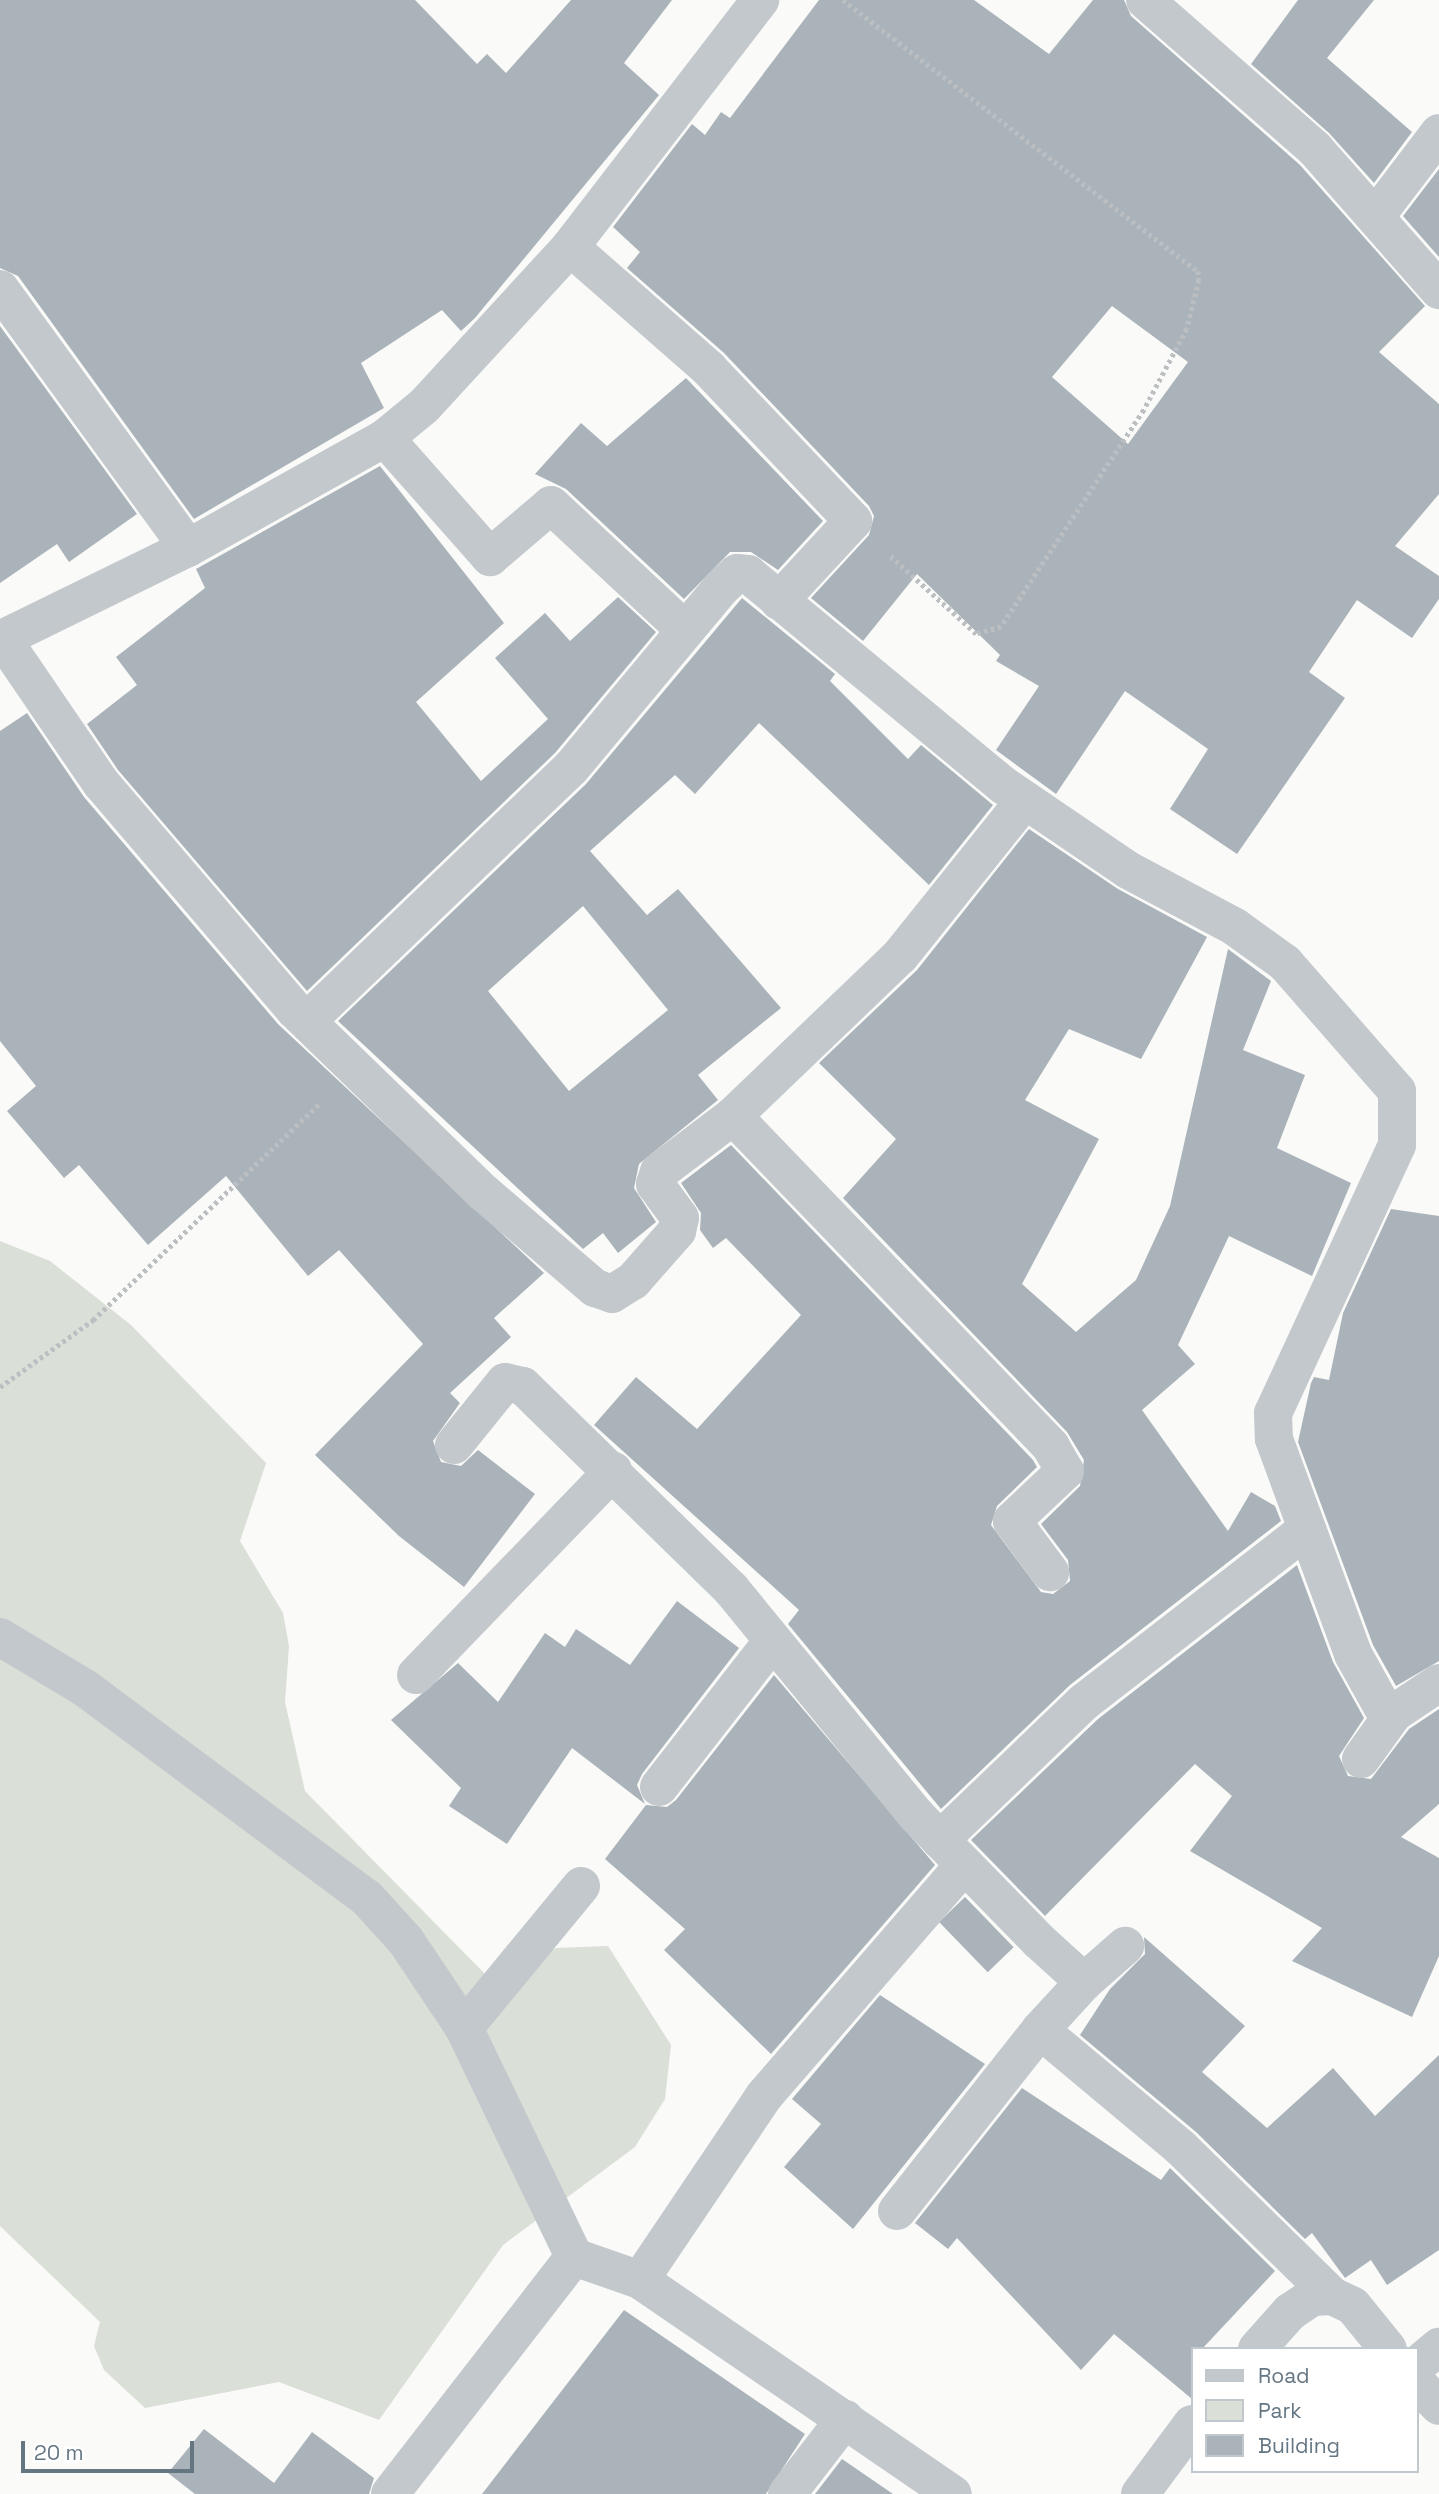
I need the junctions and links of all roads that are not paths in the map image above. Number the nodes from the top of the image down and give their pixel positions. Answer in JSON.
{"nodes":[{"id":1,"x":760,"y":0,"type":"edge"},
{"id":2,"x":1145,"y":0,"type":"edge"},
{"id":3,"x":1439,"y":133,"type":"edge"},
{"id":4,"x":1376,"y":216,"type":"junction"},
{"id":5,"x":570,"y":247,"type":"junction"},
{"id":6,"x":0,"y":289,"type":"edge"},
{"id":7,"x":1439,"y":290,"type":"edge"},
{"id":8,"x":385,"y":438,"type":"junction"},
{"id":9,"x":188,"y":548,"type":"junction"},
{"id":10,"x":779,"y":601,"type":"junction"},
{"id":11,"x":685,"y":630,"type":"junction"},
{"id":12,"x":1,"y":639,"type":"edge"},
{"id":13,"x":1025,"y":800,"type":"junction"},
{"id":14,"x":307,"y":1021,"type":"junction"},
{"id":15,"x":733,"y":1116,"type":"junction"},
{"id":16,"x":454,"y":1445,"type":"dead end"},
{"id":17,"x":613,"y":1471,"type":"junction"},
{"id":18,"x":1307,"y":1529,"type":"junction"},
{"id":19,"x":1050,"y":1572,"type":"dead end"},
{"id":20,"x":0,"y":1637,"type":"edge"},
{"id":21,"x":771,"y":1643,"type":"junction"},
{"id":22,"x":416,"y":1675,"type":"dead end"},
{"id":23,"x":1435,"y":1693,"type":"edge"},
{"id":24,"x":1394,"y":1713,"type":"junction"},
{"id":25,"x":1361,"y":1759,"type":"dead end"},
{"id":26,"x":659,"y":1787,"type":"dead end"},
{"id":27,"x":952,"y":1853,"type":"junction"},
{"id":28,"x":581,"y":1886,"type":"dead end"},
{"id":29,"x":1125,"y":1946,"type":"dead end"},
{"id":30,"x":1084,"y":1982,"type":"junction"},
{"id":31,"x":464,"y":2028,"type":"junction"},
{"id":32,"x":1040,"y":2030,"type":"junction"},
{"id":33,"x":897,"y":2211,"type":"dead end"},
{"id":34,"x":574,"y":2257,"type":"junction"},
{"id":35,"x":639,"y":2280,"type":"junction"},
{"id":36,"x":1332,"y":2295,"type":"junction"},
{"id":37,"x":1259,"y":2347,"type":"edge"},
{"id":38,"x":1386,"y":2347,"type":"edge"},
{"id":39,"x":1439,"y":2347,"type":"edge"},
{"id":40,"x":1418,"y":2364,"type":"edge"},
{"id":41,"x":1418,"y":2384,"type":"edge"},
{"id":42,"x":1439,"y":2406,"type":"edge"},
{"id":43,"x":845,"y":2419,"type":"junction"},
{"id":44,"x":1190,"y":2427,"type":"edge"},
{"id":45,"x":390,"y":2494,"type":"edge"},
{"id":46,"x":787,"y":2494,"type":"edge"},
{"id":47,"x":953,"y":2494,"type":"edge"},
{"id":48,"x":1140,"y":2494,"type":"edge"}],
"edges":[{"from":1,"to":5,"type":"street"},
{"from":2,"to":4,"type":"street"},
{"from":3,"to":4,"type":"street"},
{"from":4,"to":7,"type":"street"},
{"from":5,"to":8,"type":"street"},
{"from":5,"to":10,"type":"street"},
{"from":6,"to":9,"type":"street"},
{"from":8,"to":9,"type":"street"},
{"from":8,"to":11,"type":"street"},
{"from":9,"to":12,"type":"street"},
{"from":10,"to":11,"type":"street"},
{"from":10,"to":13,"type":"street"},
{"from":11,"to":14,"type":"street"},
{"from":12,"to":14,"type":"street"},
{"from":13,"to":15,"type":"street"},
{"from":13,"to":18,"type":"street"},
{"from":14,"to":15,"type":"street"},
{"from":15,"to":19,"type":"street"},
{"from":16,"to":17,"type":"street"},
{"from":17,"to":21,"type":"street"},
{"from":17,"to":22,"type":"street"},
{"from":18,"to":24,"type":"street"},
{"from":18,"to":27,"type":"street"},
{"from":20,"to":31,"type":"street"},
{"from":21,"to":26,"type":"street"},
{"from":21,"to":27,"type":"street"},
{"from":23,"to":24,"type":"street"},
{"from":24,"to":25,"type":"street"},
{"from":27,"to":30,"type":"street"},
{"from":27,"to":35,"type":"street"},
{"from":28,"to":31,"type":"street"},
{"from":29,"to":30,"type":"street"},
{"from":30,"to":32,"type":"street"},
{"from":31,"to":34,"type":"street"},
{"from":32,"to":33,"type":"street"},
{"from":32,"to":36,"type":"street"},
{"from":34,"to":35,"type":"street"},
{"from":34,"to":45,"type":"street"},
{"from":35,"to":43,"type":"street"},
{"from":36,"to":37,"type":"street"},
{"from":36,"to":38,"type":"street"},
{"from":39,"to":40,"type":"street"},
{"from":41,"to":42,"type":"street"},
{"from":43,"to":46,"type":"street"},
{"from":43,"to":47,"type":"street"},
{"from":44,"to":48,"type":"street"}]}
